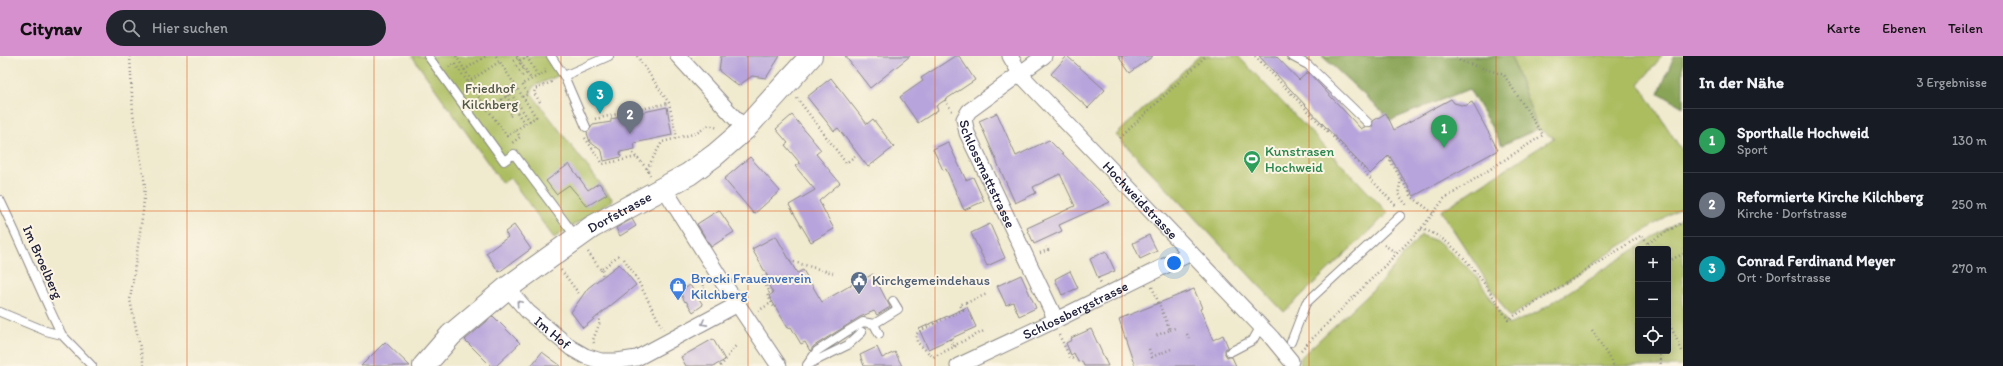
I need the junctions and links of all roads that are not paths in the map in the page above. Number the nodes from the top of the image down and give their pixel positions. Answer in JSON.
{"nodes":[{"id":1,"x":428,"y":56,"type":"edge"},
{"id":2,"x":551,"y":56,"type":"edge"},
{"id":3,"x":609,"y":56,"type":"edge"},
{"id":4,"x":678,"y":56,"type":"edge"},
{"id":5,"x":811,"y":56,"type":"edge"},
{"id":6,"x":1010,"y":56,"type":"edge"},
{"id":7,"x":1044,"y":56,"type":"edge"},
{"id":8,"x":1292,"y":56,"type":"edge"},
{"id":9,"x":1021,"y":75,"type":"junction"},
{"id":10,"x":564,"y":76,"type":"junction"},
{"id":11,"x":1368,"y":123,"type":"dead end"},
{"id":12,"x":586,"y":127,"type":"road end"},
{"id":13,"x":745,"y":129,"type":"junction"},
{"id":14,"x":664,"y":188,"type":"junction"},
{"id":15,"x":0,"y":200,"type":"edge"},
{"id":16,"x":1400,"y":216,"type":"dead end"},
{"id":17,"x":581,"y":243,"type":"junction"},
{"id":18,"x":1191,"y":253,"type":"junction"},
{"id":19,"x":507,"y":288,"type":"junction"},
{"id":20,"x":893,"y":300,"type":"dead end"},
{"id":21,"x":738,"y":304,"type":"junction"},
{"id":22,"x":0,"y":312,"type":"edge"},
{"id":23,"x":874,"y":324,"type":"junction"},
{"id":24,"x":1057,"y":326,"type":"junction"},
{"id":25,"x":1261,"y":326,"type":"junction"},
{"id":26,"x":862,"y":332,"type":"dead end"},
{"id":27,"x":62,"y":334,"type":"junction"},
{"id":28,"x":879,"y":334,"type":"dead end"},
{"id":29,"x":1291,"y":342,"type":"dead end"},
{"id":30,"x":1230,"y":352,"type":"dead end"},
{"id":31,"x":1291,"y":361,"type":"road end"},
{"id":32,"x":806,"y":365,"type":"edge"},
{"id":33,"x":92,"y":366,"type":"edge"},
{"id":34,"x":424,"y":366,"type":"edge"},
{"id":35,"x":780,"y":366,"type":"edge"},
{"id":36,"x":958,"y":366,"type":"edge"}],
"edges":[{"from":1,"to":17,"type":"lane"},
{"from":2,"to":10,"type":"lane"},
{"from":3,"to":10,"type":"lane"},
{"from":4,"to":13,"type":"street"},
{"from":5,"to":13,"type":"street","name":"Dorfstrasse"},
{"from":6,"to":9,"type":"street","name":"Hochweidstrasse"},
{"from":7,"to":9,"type":"street","name":"Schlossmattstrasse"},
{"from":8,"to":11,"type":"lane"},
{"from":9,"to":18,"type":"street","name":"Hochweidstrasse"},
{"from":9,"to":24,"type":"street","name":"Schlossmattstrasse"},
{"from":10,"to":12,"type":"lane"},
{"from":13,"to":14,"type":"street","name":"Dorfstrasse"},
{"from":14,"to":17,"type":"street","name":"Dorfstrasse"},
{"from":14,"to":21,"type":"street"},
{"from":15,"to":27,"type":"lane","name":"Im Broelberg"},
{"from":16,"to":29,"type":"lane"},
{"from":17,"to":19,"type":"street","name":"Dorfstrasse"},
{"from":18,"to":24,"type":"street","name":"Schlossbergstrasse"},
{"from":18,"to":25,"type":"street","name":"Hochweidstrasse"},
{"from":21,"to":19,"type":"street","name":"Im Hof","one_way":true},
{"from":19,"to":34,"type":"street","name":"Dorfstrasse"},
{"from":20,"to":23,"type":"lane"},
{"from":21,"to":35,"type":"street"},
{"from":22,"to":27,"type":"lane"},
{"from":23,"to":28,"type":"lane"},
{"from":23,"to":32,"type":"lane"},
{"from":24,"to":36,"type":"street","name":"Schlossbergstrasse"},
{"from":25,"to":30,"type":"lane"},
{"from":25,"to":31,"type":"street","name":"Hochweidstrasse"},
{"from":26,"to":32,"type":"lane"},
{"from":27,"to":33,"type":"lane","name":"Im Broelberg"}]}
